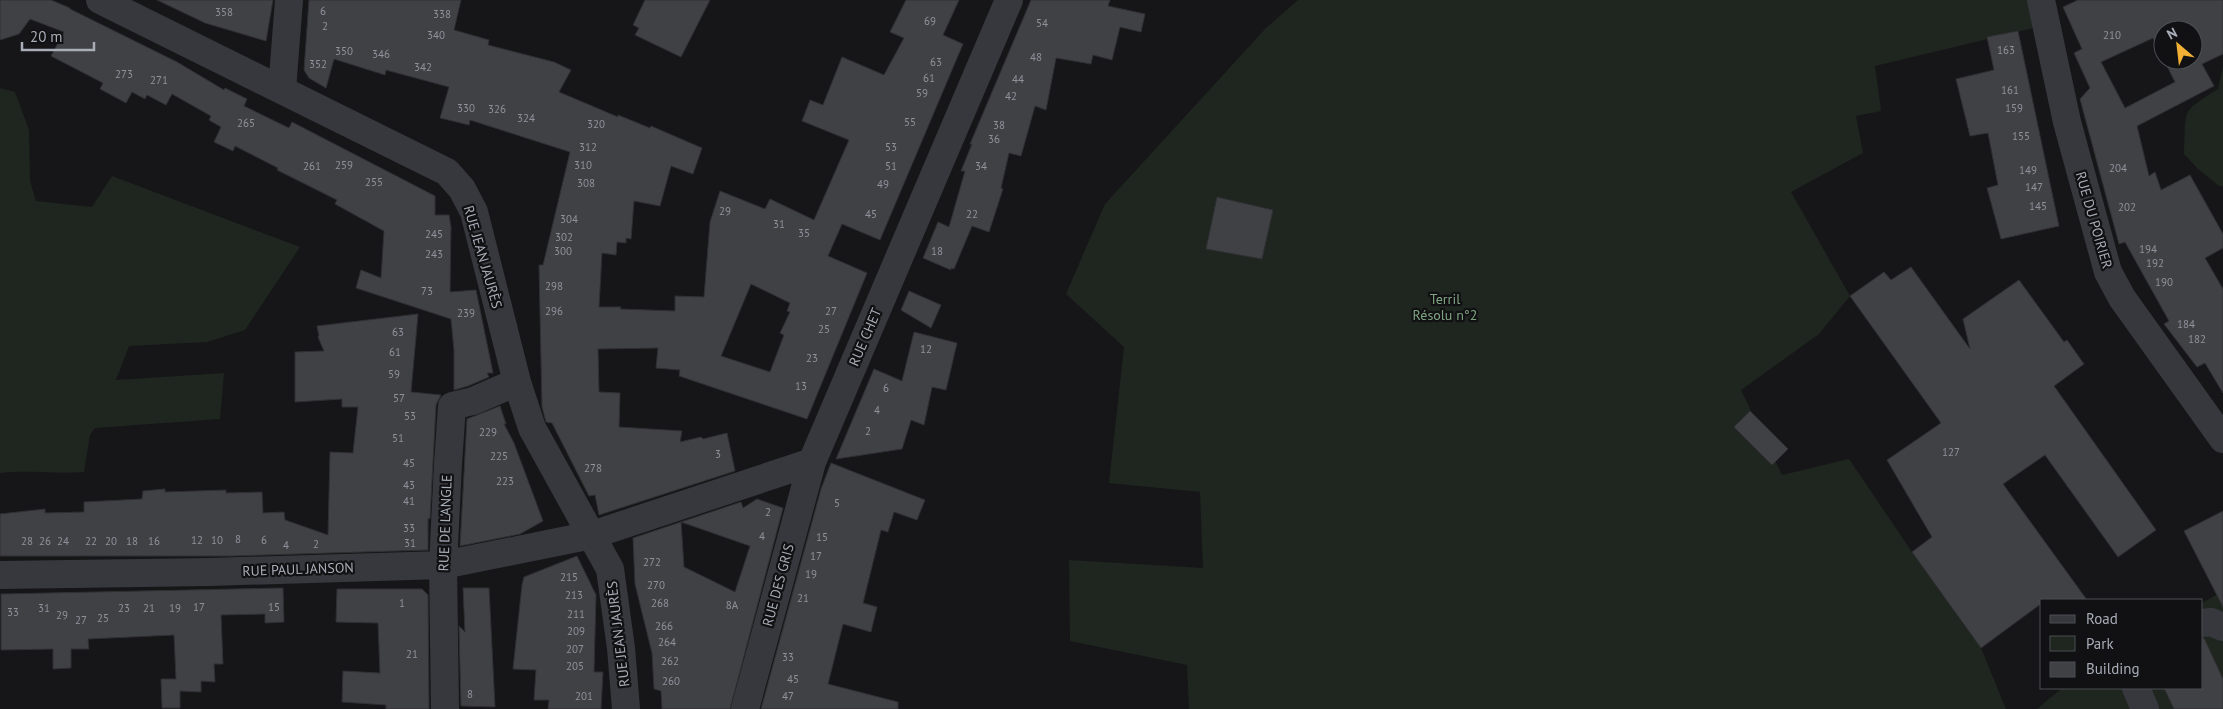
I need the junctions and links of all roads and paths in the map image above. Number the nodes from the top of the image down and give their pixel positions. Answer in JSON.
{"nodes":[{"id":1,"x":100,"y":0,"type":"edge"},
{"id":2,"x":289,"y":0,"type":"edge"},
{"id":3,"x":1008,"y":0,"type":"edge"},
{"id":4,"x":2041,"y":0,"type":"edge"},
{"id":5,"x":282,"y":90,"type":"junction"},
{"id":6,"x":517,"y":382,"type":"junction"},
{"id":7,"x":2223,"y":439,"type":"edge"},
{"id":8,"x":812,"y":462,"type":"junction"},
{"id":9,"x":592,"y":535,"type":"junction"},
{"id":10,"x":443,"y":565,"type":"junction"},
{"id":11,"x":0,"y":575,"type":"edge"},
{"id":12,"x":2203,"y":623,"type":"edge"},
{"id":13,"x":2223,"y":627,"type":"edge"},
{"id":14,"x":2136,"y":689,"type":"edge"},
{"id":15,"x":445,"y":709,"type":"edge"},
{"id":16,"x":626,"y":709,"type":"edge"},
{"id":17,"x":745,"y":709,"type":"edge"},
{"id":18,"x":2145,"y":709,"type":"edge"}],
"edges":[{"from":1,"to":5,"type":"street","name":"RUE JEAN JAURÈS"},
{"from":2,"to":5,"type":"street"},
{"from":3,"to":8,"type":"street","name":"RUE CHET"},
{"from":4,"to":7,"type":"street","name":"RUE DU POIRIER"},
{"from":5,"to":6,"type":"street","name":"RUE JEAN JAURÈS"},
{"from":6,"to":9,"type":"street","name":"RUE JEAN JAURÈS"},
{"from":6,"to":10,"type":"street","name":"RUE DE L'ANGLE"},
{"from":8,"to":9,"type":"street"},
{"from":8,"to":17,"type":"street","name":"RUE DES GRIS"},
{"from":9,"to":10,"type":"street","name":"RUE PAUL JANSON"},
{"from":9,"to":16,"type":"street","name":"RUE JEAN JAURÈS"},
{"from":10,"to":11,"type":"street","name":"RUE PAUL JANSON"},
{"from":10,"to":15,"type":"street","name":"RUE DE L'ANGLE"},
{"from":12,"to":13,"type":"street"},
{"from":14,"to":18,"type":"street"}]}
